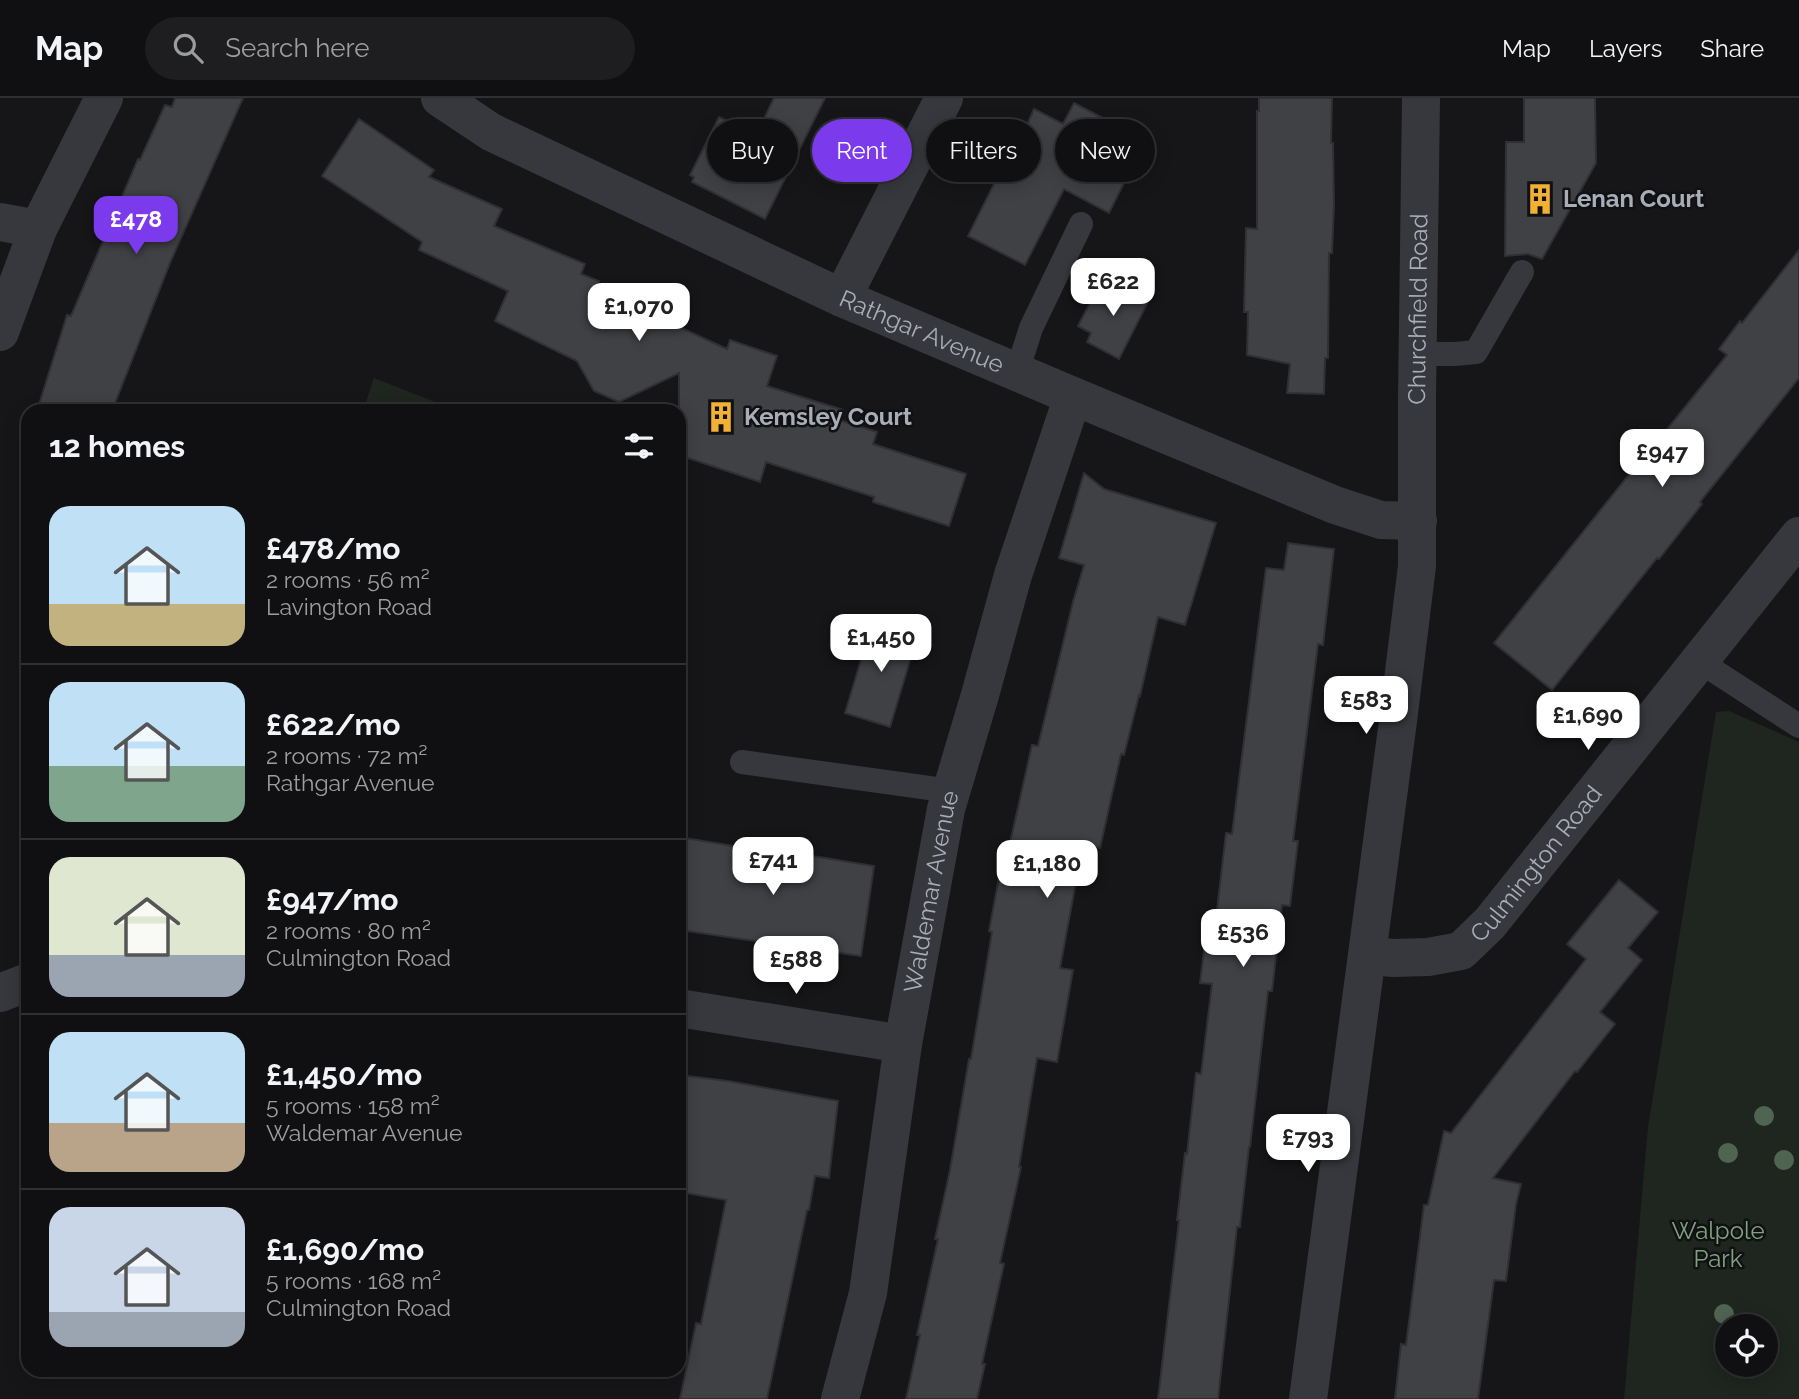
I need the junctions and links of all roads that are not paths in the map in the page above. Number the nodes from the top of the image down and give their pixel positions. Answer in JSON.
{"nodes":[{"id":1,"x":104,"y":98,"type":"edge"},
{"id":2,"x":440,"y":98,"type":"edge"},
{"id":3,"x":944,"y":98,"type":"edge"},
{"id":4,"x":1420,"y":98,"type":"edge"},
{"id":5,"x":0,"y":222,"type":"edge"},
{"id":6,"x":1081,"y":224,"type":"dead end"},
{"id":7,"x":38,"y":229,"type":"junction"},
{"id":8,"x":1522,"y":272,"type":"dead end"},
{"id":9,"x":842,"y":298,"type":"junction"},
{"id":10,"x":0,"y":332,"type":"edge"},
{"id":11,"x":1418,"y":354,"type":"junction"},
{"id":12,"x":1017,"y":372,"type":"junction"},
{"id":13,"x":1073,"y":396,"type":"junction"},
{"id":14,"x":1418,"y":521,"type":"junction"},
{"id":15,"x":1799,"y":536,"type":"edge"},
{"id":16,"x":1699,"y":661,"type":"junction"},
{"id":17,"x":1799,"y":726,"type":"edge"},
{"id":18,"x":742,"y":762,"type":"dead end"},
{"id":19,"x":951,"y":791,"type":"junction"},
{"id":20,"x":1367,"y":956,"type":"junction"},
{"id":21,"x":21,"y":985,"type":"edge"},
{"id":22,"x":0,"y":993,"type":"edge"},
{"id":23,"x":686,"y":1009,"type":"edge"},
{"id":24,"x":903,"y":1044,"type":"junction"},
{"id":25,"x":840,"y":1399,"type":"edge"},
{"id":26,"x":1308,"y":1399,"type":"edge"}],
"edges":[{"from":1,"to":7,"type":"street"},
{"from":2,"to":9,"type":"street","name":"Rathgar Avenue"},
{"from":3,"to":9,"type":"street"},
{"from":4,"to":11,"type":"street","name":"Churchfield Road"},
{"from":5,"to":7,"type":"street"},
{"from":6,"to":12,"type":"lane"},
{"from":7,"to":10,"type":"street"},
{"from":8,"to":11,"type":"lane"},
{"from":9,"to":12,"type":"street","name":"Rathgar Avenue"},
{"from":11,"to":14,"type":"street","name":"Churchfield Road"},
{"from":12,"to":13,"type":"street","name":"Rathgar Avenue"},
{"from":13,"to":14,"type":"street","name":"Rathgar Avenue"},
{"from":13,"to":19,"type":"street","name":"Waldemar Avenue"},
{"from":14,"to":20,"type":"street"},
{"from":15,"to":16,"type":"street","name":"Culmington Road"},
{"from":16,"to":17,"type":"lane"},
{"from":16,"to":20,"type":"street","name":"Culmington Road"},
{"from":18,"to":19,"type":"lane"},
{"from":19,"to":24,"type":"street","name":"Waldemar Avenue"},
{"from":20,"to":26,"type":"street"},
{"from":21,"to":22,"type":"street"},
{"from":23,"to":24,"type":"street"},
{"from":24,"to":25,"type":"street","name":"Waldemar Avenue"}]}
